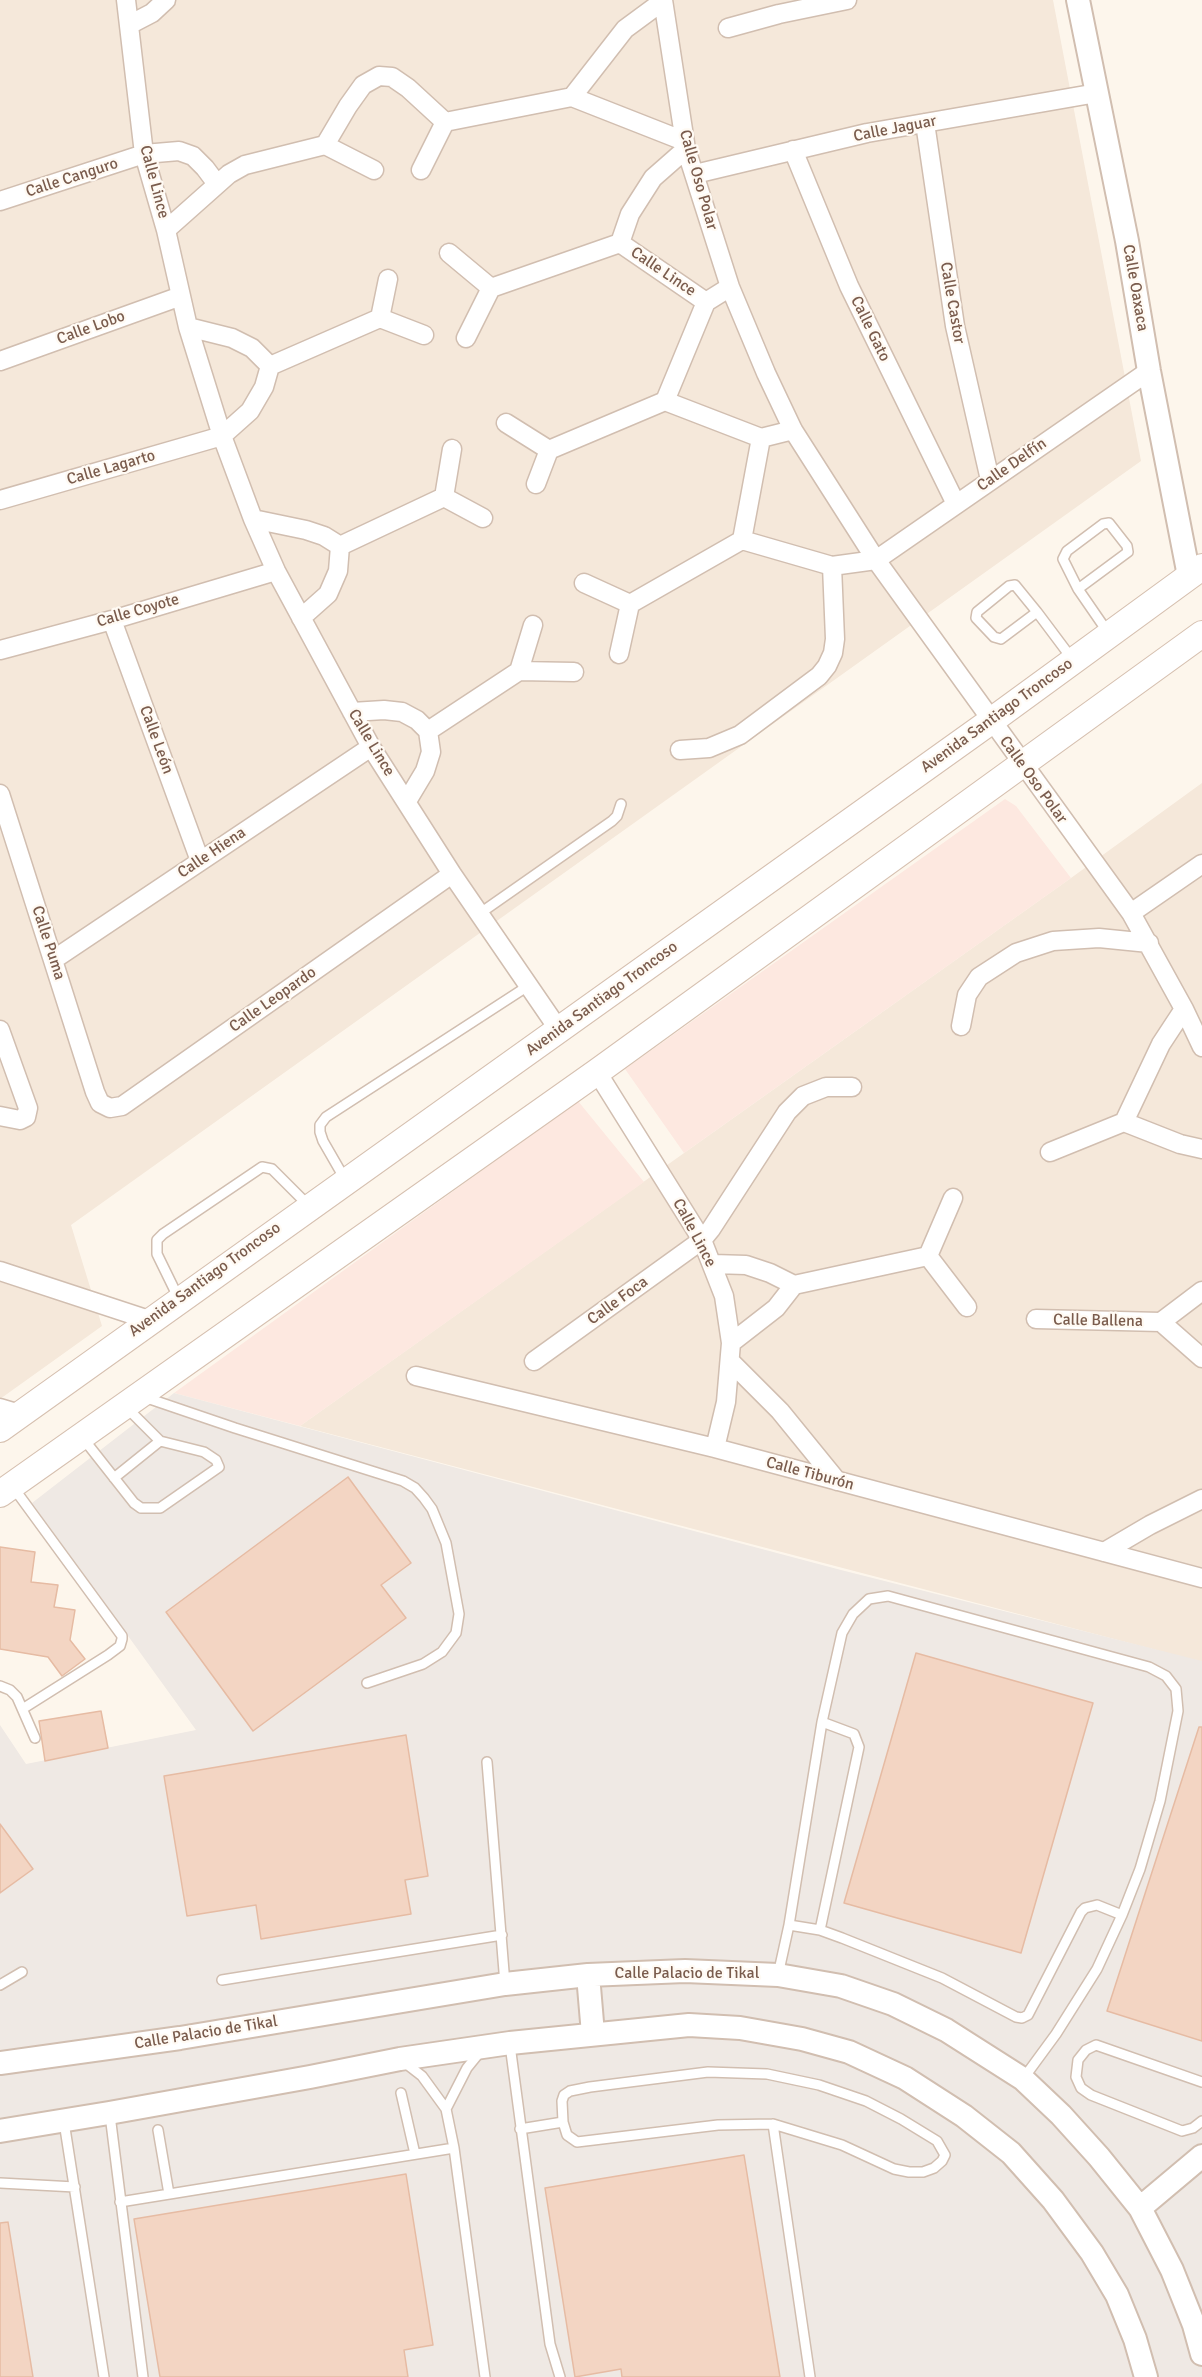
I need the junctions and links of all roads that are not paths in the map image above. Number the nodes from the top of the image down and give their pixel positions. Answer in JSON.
{"nodes":[{"id":1,"x":126,"y":0,"type":"edge"},
{"id":2,"x":166,"y":0,"type":"edge"},
{"id":3,"x":848,"y":0,"type":"edge"},
{"id":4,"x":1078,"y":0,"type":"edge"},
{"id":5,"x":663,"y":1,"type":"edge"},
{"id":6,"x":778,"y":7,"type":"edge"},
{"id":7,"x":129,"y":25,"type":"junction"},
{"id":8,"x":728,"y":28,"type":"dead end"},
{"id":9,"x":1097,"y":93,"type":"junction"},
{"id":10,"x":572,"y":97,"type":"junction"},
{"id":11,"x":445,"y":122,"type":"junction"},
{"id":12,"x":925,"y":123,"type":"junction"},
{"id":13,"x":325,"y":145,"type":"junction"},
{"id":14,"x":685,"y":145,"type":"junction"},
{"id":15,"x":793,"y":150,"type":"junction"},
{"id":16,"x":144,"y":154,"type":"junction"},
{"id":17,"x":374,"y":170,"type":"dead end"},
{"id":18,"x":421,"y":170,"type":"dead end"},
{"id":19,"x":695,"y":174,"type":"junction"},
{"id":20,"x":217,"y":184,"type":"junction"},
{"id":21,"x":0,"y":201,"type":"edge"},
{"id":22,"x":166,"y":230,"type":"junction"},
{"id":23,"x":620,"y":243,"type":"junction"},
{"id":24,"x":449,"y":253,"type":"dead end"},
{"id":25,"x":387,"y":279,"type":"dead end"},
{"id":26,"x":730,"y":287,"type":"junction"},
{"id":27,"x":491,"y":288,"type":"junction"},
{"id":28,"x":181,"y":296,"type":"junction"},
{"id":29,"x":706,"y":302,"type":"junction"},
{"id":30,"x":380,"y":318,"type":"junction"},
{"id":31,"x":188,"y":327,"type":"junction"},
{"id":32,"x":424,"y":335,"type":"dead end"},
{"id":33,"x":466,"y":338,"type":"dead end"},
{"id":34,"x":0,"y":361,"type":"edge"},
{"id":35,"x":270,"y":366,"type":"junction"},
{"id":36,"x":1149,"y":371,"type":"junction"},
{"id":37,"x":665,"y":401,"type":"junction"},
{"id":38,"x":506,"y":423,"type":"dead end"},
{"id":39,"x":793,"y":430,"type":"junction"},
{"id":40,"x":222,"y":436,"type":"junction"},
{"id":41,"x":761,"y":438,"type":"junction"},
{"id":42,"x":452,"y":449,"type":"dead end"},
{"id":43,"x":549,"y":450,"type":"junction"},
{"id":44,"x":990,"y":480,"type":"junction"},
{"id":45,"x":536,"y":484,"type":"dead end"},
{"id":46,"x":444,"y":496,"type":"junction"},
{"id":47,"x":0,"y":500,"type":"edge"},
{"id":48,"x":956,"y":504,"type":"junction"},
{"id":49,"x":483,"y":518,"type":"dead end"},
{"id":50,"x":253,"y":519,"type":"junction"},
{"id":51,"x":742,"y":540,"type":"junction"},
{"id":52,"x":340,"y":546,"type":"junction"},
{"id":53,"x":876,"y":560,"type":"junction"},
{"id":54,"x":832,"y":566,"type":"junction"},
{"id":55,"x":276,"y":571,"type":"junction"},
{"id":56,"x":1196,"y":572,"type":"edge"},
{"id":57,"x":584,"y":583,"type":"dead end"},
{"id":58,"x":1078,"y":589,"type":"junction"},
{"id":59,"x":630,"y":604,"type":"junction"},
{"id":60,"x":1037,"y":612,"type":"junction"},
{"id":61,"x":301,"y":618,"type":"junction"},
{"id":62,"x":112,"y":620,"type":"junction"},
{"id":63,"x":533,"y":625,"type":"dead end"},
{"id":64,"x":1109,"y":634,"type":"junction"},
{"id":65,"x":1202,"y":634,"type":"edge"},
{"id":66,"x":0,"y":650,"type":"edge"},
{"id":67,"x":619,"y":654,"type":"dead end"},
{"id":68,"x":1073,"y":660,"type":"junction"},
{"id":69,"x":519,"y":671,"type":"junction"},
{"id":70,"x":574,"y":672,"type":"dead end"},
{"id":71,"x":352,"y":712,"type":"junction"},
{"id":72,"x":991,"y":721,"type":"junction"},
{"id":73,"x":428,"y":731,"type":"junction"},
{"id":74,"x":371,"y":747,"type":"junction"},
{"id":75,"x":680,"y":750,"type":"dead end"},
{"id":76,"x":1022,"y":765,"type":"junction"},
{"id":77,"x":0,"y":794,"type":"edge"},
{"id":78,"x":407,"y":801,"type":"junction"},
{"id":79,"x":621,"y":804,"type":"dead end"},
{"id":80,"x":200,"y":861,"type":"junction"},
{"id":81,"x":1202,"y":864,"type":"edge"},
{"id":82,"x":452,"y":874,"type":"junction"},
{"id":83,"x":1131,"y":913,"type":"junction"},
{"id":84,"x":479,"y":914,"type":"junction"},
{"id":85,"x":1149,"y":943,"type":"junction"},
{"id":86,"x":53,"y":960,"type":"junction"},
{"id":87,"x":528,"y":986,"type":"junction"},
{"id":88,"x":1184,"y":1009,"type":"junction"},
{"id":89,"x":961,"y":1026,"type":"dead end"},
{"id":90,"x":0,"y":1030,"type":"edge"},
{"id":91,"x":559,"y":1030,"type":"junction"},
{"id":92,"x":1202,"y":1047,"type":"edge"},
{"id":93,"x":597,"y":1072,"type":"junction"},
{"id":94,"x":852,"y":1087,"type":"dead end"},
{"id":95,"x":95,"y":1092,"type":"joint"},
{"id":96,"x":0,"y":1116,"type":"edge"},
{"id":97,"x":1124,"y":1122,"type":"junction"},
{"id":98,"x":1202,"y":1149,"type":"edge"},
{"id":99,"x":1050,"y":1152,"type":"dead end"},
{"id":100,"x":346,"y":1180,"type":"junction"},
{"id":101,"x":953,"y":1198,"type":"dead end"},
{"id":102,"x":309,"y":1206,"type":"junction"},
{"id":103,"x":702,"y":1240,"type":"junction"},
{"id":104,"x":928,"y":1256,"type":"junction"},
{"id":105,"x":712,"y":1264,"type":"junction"},
{"id":106,"x":0,"y":1271,"type":"edge"},
{"id":107,"x":794,"y":1285,"type":"junction"},
{"id":108,"x":1202,"y":1291,"type":"edge"},
{"id":109,"x":179,"y":1299,"type":"junction"},
{"id":110,"x":967,"y":1307,"type":"dead end"},
{"id":111,"x":1036,"y":1319,"type":"dead end"},
{"id":112,"x":149,"y":1320,"type":"junction"},
{"id":113,"x":1161,"y":1322,"type":"junction"},
{"id":114,"x":730,"y":1352,"type":"junction"},
{"id":115,"x":1202,"y":1358,"type":"edge"},
{"id":116,"x":534,"y":1361,"type":"dead end"},
{"id":117,"x":416,"y":1376,"type":"dead end"},
{"id":118,"x":131,"y":1400,"type":"junction"},
{"id":119,"x":7,"y":1417,"type":"edge"},
{"id":120,"x":82,"y":1437,"type":"junction"},
{"id":121,"x":160,"y":1441,"type":"junction"},
{"id":122,"x":715,"y":1448,"type":"junction"},
{"id":123,"x":114,"y":1478,"type":"junction"},
{"id":124,"x":837,"y":1481,"type":"junction"},
{"id":125,"x":6,"y":1490,"type":"edge"},
{"id":126,"x":1202,"y":1499,"type":"edge"},
{"id":127,"x":1104,"y":1552,"type":"junction"},
{"id":128,"x":1202,"y":1578,"type":"edge"},
{"id":129,"x":367,"y":1683,"type":"dead end"},
{"id":130,"x":0,"y":1686,"type":"edge"},
{"id":131,"x":24,"y":1707,"type":"junction"},
{"id":132,"x":822,"y":1722,"type":"junction"},
{"id":133,"x":35,"y":1738,"type":"dead end"},
{"id":134,"x":487,"y":1762,"type":"dead end"},
{"id":135,"x":1122,"y":1915,"type":"junction"},
{"id":136,"x":789,"y":1924,"type":"junction"},
{"id":137,"x":820,"y":1930,"type":"junction"},
{"id":138,"x":502,"y":1935,"type":"junction"},
{"id":139,"x":22,"y":1972,"type":"dead end"},
{"id":140,"x":588,"y":1975,"type":"junction"},
{"id":141,"x":778,"y":1975,"type":"junction"},
{"id":142,"x":222,"y":1980,"type":"dead end"},
{"id":143,"x":505,"y":1984,"type":"junction"},
{"id":144,"x":0,"y":1985,"type":"edge"},
{"id":145,"x":593,"y":2034,"type":"junction"},
{"id":146,"x":510,"y":2043,"type":"junction"},
{"id":147,"x":483,"y":2047,"type":"junction"},
{"id":148,"x":400,"y":2059,"type":"junction"},
{"id":149,"x":0,"y":2063,"type":"edge"},
{"id":150,"x":1023,"y":2079,"type":"junction"},
{"id":151,"x":1202,"y":2082,"type":"edge"},
{"id":152,"x":401,"y":2093,"type":"dead end"},
{"id":153,"x":446,"y":2109,"type":"junction"},
{"id":154,"x":110,"y":2113,"type":"junction"},
{"id":155,"x":63,"y":2120,"type":"junction"},
{"id":156,"x":1202,"y":2121,"type":"edge"},
{"id":157,"x":563,"y":2122,"type":"junction"},
{"id":158,"x":773,"y":2124,"type":"junction"},
{"id":159,"x":520,"y":2129,"type":"junction"},
{"id":160,"x":158,"y":2130,"type":"dead end"},
{"id":161,"x":0,"y":2131,"type":"edge"},
{"id":162,"x":453,"y":2148,"type":"junction"},
{"id":163,"x":415,"y":2154,"type":"junction"},
{"id":164,"x":1202,"y":2156,"type":"edge"},
{"id":165,"x":0,"y":2183,"type":"edge"},
{"id":166,"x":75,"y":2187,"type":"junction"},
{"id":167,"x":169,"y":2194,"type":"junction"},
{"id":168,"x":120,"y":2202,"type":"junction"},
{"id":169,"x":1140,"y":2208,"type":"junction"},
{"id":170,"x":1202,"y":2354,"type":"edge"},
{"id":171,"x":104,"y":2377,"type":"edge"},
{"id":172,"x":143,"y":2377,"type":"edge"},
{"id":173,"x":485,"y":2377,"type":"edge"},
{"id":174,"x":560,"y":2377,"type":"edge"},
{"id":175,"x":810,"y":2377,"type":"edge"},
{"id":176,"x":1146,"y":2377,"type":"edge"}],
"edges":[{"from":1,"to":7,"type":"street","name":"Calle Lince"},
{"from":2,"to":7,"type":"street"},
{"from":3,"to":6,"type":"street"},
{"from":4,"to":9,"type":"street","name":"Calle Oaxaca"},
{"from":5,"to":10,"type":"street"},
{"from":5,"to":14,"type":"street","name":"Calle Oso Polar"},
{"from":6,"to":8,"type":"street"},
{"from":7,"to":16,"type":"street","name":"Calle Lince"},
{"from":9,"to":12,"type":"street","name":"Calle Jaguar"},
{"from":9,"to":36,"type":"street","name":"Calle Oaxaca"},
{"from":10,"to":11,"type":"street"},
{"from":10,"to":14,"type":"street"},
{"from":11,"to":13,"type":"street"},
{"from":11,"to":18,"type":"street"},
{"from":12,"to":15,"type":"street","name":"Calle Jaguar"},
{"from":12,"to":44,"type":"street","name":"Calle Castor"},
{"from":13,"to":17,"type":"street"},
{"from":13,"to":20,"type":"street"},
{"from":14,"to":19,"type":"street","name":"Calle Oso Polar"},
{"from":14,"to":23,"type":"street","name":"Calle Lince"},
{"from":15,"to":19,"type":"street","name":"Calle Jaguar"},
{"from":15,"to":48,"type":"street","name":"Calle Gato"},
{"from":16,"to":20,"type":"street","name":"Calle Canguro"},
{"from":16,"to":21,"type":"street","name":"Calle Canguro"},
{"from":16,"to":22,"type":"street","name":"Calle Lince"},
{"from":19,"to":26,"type":"street","name":"Calle Oso Polar"},
{"from":20,"to":22,"type":"street"},
{"from":22,"to":28,"type":"street","name":"Calle Lince"},
{"from":23,"to":27,"type":"street","name":"Calle Lince"},
{"from":23,"to":29,"type":"street","name":"Calle Lince"},
{"from":24,"to":27,"type":"street"},
{"from":25,"to":30,"type":"street"},
{"from":26,"to":29,"type":"street"},
{"from":26,"to":39,"type":"street","name":"Calle Oso Polar"},
{"from":27,"to":33,"type":"street"},
{"from":28,"to":31,"type":"street","name":"Calle Lince"},
{"from":28,"to":34,"type":"street","name":"Calle Lobo"},
{"from":29,"to":37,"type":"street"},
{"from":30,"to":32,"type":"street"},
{"from":30,"to":35,"type":"street"},
{"from":31,"to":35,"type":"street"},
{"from":31,"to":40,"type":"street","name":"Calle Lince"},
{"from":35,"to":40,"type":"street"},
{"from":36,"to":44,"type":"street","name":"Calle Delfín"},
{"from":36,"to":56,"type":"street","name":"Calle Oaxaca"},
{"from":37,"to":41,"type":"street"},
{"from":37,"to":43,"type":"street"},
{"from":38,"to":43,"type":"street"},
{"from":39,"to":41,"type":"street"},
{"from":39,"to":53,"type":"street","name":"Calle Oso Polar"},
{"from":40,"to":47,"type":"street","name":"Calle Lagarto"},
{"from":40,"to":50,"type":"street","name":"Calle Lince"},
{"from":41,"to":51,"type":"street"},
{"from":42,"to":46,"type":"street"},
{"from":43,"to":45,"type":"street"},
{"from":44,"to":48,"type":"street","name":"Calle Delfín"},
{"from":46,"to":49,"type":"street"},
{"from":46,"to":52,"type":"street"},
{"from":48,"to":53,"type":"street","name":"Calle Delfín"},
{"from":50,"to":52,"type":"street"},
{"from":50,"to":55,"type":"street","name":"Calle Lince"},
{"from":51,"to":54,"type":"street"},
{"from":51,"to":59,"type":"street"},
{"from":52,"to":61,"type":"street"},
{"from":53,"to":54,"type":"street"},
{"from":53,"to":72,"type":"street","name":"Calle Oso Polar"},
{"from":54,"to":75,"type":"street"},
{"from":55,"to":61,"type":"street","name":"Calle Lince"},
{"from":55,"to":62,"type":"street","name":"Calle Coyote"},
{"from":56,"to":64,"type":"main road","name":"Avenida Santiago Troncoso"},
{"from":57,"to":59,"type":"street"},
{"from":58,"to":58,"type":"lane"},
{"from":58,"to":64,"type":"lane"},
{"from":59,"to":67,"type":"street"},
{"from":60,"to":60,"type":"lane"},
{"from":60,"to":68,"type":"lane"},
{"from":61,"to":71,"type":"street","name":"Calle Lince"},
{"from":62,"to":66,"type":"street","name":"Calle Coyote"},
{"from":62,"to":80,"type":"street","name":"Calle León"},
{"from":63,"to":69,"type":"street"},
{"from":64,"to":68,"type":"main road","name":"Avenida Santiago Troncoso"},
{"from":65,"to":76,"type":"main road"},
{"from":68,"to":72,"type":"main road","name":"Avenida Santiago Troncoso"},
{"from":69,"to":70,"type":"street"},
{"from":69,"to":73,"type":"street"},
{"from":71,"to":73,"type":"street"},
{"from":71,"to":74,"type":"street","name":"Calle Lince"},
{"from":72,"to":76,"type":"street","name":"Calle Oso Polar"},
{"from":72,"to":91,"type":"main road","name":"Avenida Santiago Troncoso"},
{"from":73,"to":78,"type":"street"},
{"from":74,"to":78,"type":"street","name":"Calle Lince"},
{"from":74,"to":80,"type":"street","name":"Calle Hiena"},
{"from":76,"to":83,"type":"street","name":"Calle Oso Polar"},
{"from":76,"to":93,"type":"main road"},
{"from":77,"to":86,"type":"street","name":"Calle Puma"},
{"from":78,"to":82,"type":"street","name":"Calle Lince"},
{"from":79,"to":84,"type":"lane"},
{"from":80,"to":86,"type":"street","name":"Calle Hiena"},
{"from":81,"to":83,"type":"street"},
{"from":82,"to":84,"type":"street","name":"Calle Lince"},
{"from":82,"to":95,"type":"street","name":"Calle Leopardo"},
{"from":83,"to":85,"type":"street","name":"Calle Oso Polar"},
{"from":84,"to":87,"type":"street","name":"Calle Lince"},
{"from":85,"to":88,"type":"street","name":"Calle Oso Polar"},
{"from":85,"to":89,"type":"street"},
{"from":86,"to":95,"type":"street","name":"Calle Puma"},
{"from":87,"to":91,"type":"street","name":"Calle Lince"},
{"from":87,"to":100,"type":"lane"},
{"from":88,"to":92,"type":"street","name":"Calle Oso Polar"},
{"from":88,"to":97,"type":"street"},
{"from":90,"to":96,"type":"street"},
{"from":91,"to":100,"type":"main road","name":"Avenida Santiago Troncoso"},
{"from":93,"to":103,"type":"street","name":"Calle Lince"},
{"from":93,"to":118,"type":"main road"},
{"from":94,"to":103,"type":"street","name":"Calle Foca"},
{"from":97,"to":98,"type":"street"},
{"from":97,"to":99,"type":"street"},
{"from":100,"to":102,"type":"main road","name":"Avenida Santiago Troncoso"},
{"from":101,"to":104,"type":"street"},
{"from":102,"to":109,"type":"main road","name":"Avenida Santiago Troncoso"},
{"from":102,"to":109,"type":"lane"},
{"from":103,"to":105,"type":"street","name":"Calle Lince"},
{"from":103,"to":116,"type":"street","name":"Calle Foca"},
{"from":104,"to":107,"type":"street"},
{"from":104,"to":110,"type":"street"},
{"from":105,"to":107,"type":"street"},
{"from":105,"to":114,"type":"street","name":"Calle Lince"},
{"from":106,"to":112,"type":"street"},
{"from":107,"to":114,"type":"street"},
{"from":108,"to":113,"type":"street","name":"Calle Ballena"},
{"from":109,"to":112,"type":"main road","name":"Avenida Santiago Troncoso"},
{"from":111,"to":113,"type":"street","name":"Calle Ballena"},
{"from":112,"to":119,"type":"main road","name":"Avenida Santiago Troncoso"},
{"from":113,"to":115,"type":"street","name":"Calle Ballena"},
{"from":114,"to":122,"type":"street","name":"Calle Lince"},
{"from":114,"to":124,"type":"street"},
{"from":117,"to":122,"type":"street","name":"Calle Tiburón"},
{"from":118,"to":120,"type":"main road"},
{"from":118,"to":121,"type":"lane"},
{"from":118,"to":129,"type":"lane"},
{"from":120,"to":123,"type":"lane"},
{"from":120,"to":125,"type":"main road"},
{"from":121,"to":123,"type":"lane"},
{"from":121,"to":123,"type":"lane"},
{"from":122,"to":124,"type":"street","name":"Calle Tiburón"},
{"from":124,"to":127,"type":"street","name":"Calle Tiburón"},
{"from":125,"to":131,"type":"lane"},
{"from":126,"to":127,"type":"street"},
{"from":127,"to":128,"type":"street","name":"Calle Tiburón"},
{"from":130,"to":131,"type":"lane"},
{"from":131,"to":133,"type":"lane"},
{"from":132,"to":135,"type":"lane"},
{"from":132,"to":136,"type":"lane"},
{"from":132,"to":137,"type":"lane"},
{"from":134,"to":138,"type":"lane"},
{"from":135,"to":137,"type":"lane"},
{"from":135,"to":150,"type":"lane"},
{"from":136,"to":137,"type":"lane"},
{"from":136,"to":141,"type":"lane"},
{"from":138,"to":142,"type":"lane"},
{"from":138,"to":143,"type":"lane"},
{"from":139,"to":144,"type":"lane"},
{"from":140,"to":141,"type":"street","name":"Calle Palacio de Tikal"},
{"from":140,"to":143,"type":"street","name":"Calle Palacio de Tikal"},
{"from":140,"to":145,"type":"street"},
{"from":141,"to":150,"type":"street","name":"Calle Palacio de Tikal"},
{"from":143,"to":149,"type":"street","name":"Calle Palacio de Tikal"},
{"from":145,"to":146,"type":"street"},
{"from":145,"to":176,"type":"street"},
{"from":146,"to":147,"type":"street"},
{"from":146,"to":159,"type":"lane"},
{"from":147,"to":148,"type":"street"},
{"from":147,"to":153,"type":"lane"},
{"from":148,"to":153,"type":"lane"},
{"from":148,"to":154,"type":"street"},
{"from":150,"to":169,"type":"street","name":"Calle Palacio de Tikal"},
{"from":151,"to":156,"type":"lane"},
{"from":152,"to":163,"type":"lane"},
{"from":153,"to":162,"type":"lane"},
{"from":154,"to":155,"type":"street"},
{"from":154,"to":168,"type":"lane"},
{"from":155,"to":161,"type":"street"},
{"from":155,"to":166,"type":"lane"},
{"from":157,"to":158,"type":"lane"},
{"from":157,"to":158,"type":"lane"},
{"from":157,"to":159,"type":"lane"},
{"from":158,"to":175,"type":"lane"},
{"from":159,"to":174,"type":"lane"},
{"from":160,"to":167,"type":"lane"},
{"from":162,"to":163,"type":"lane"},
{"from":162,"to":173,"type":"lane"},
{"from":163,"to":167,"type":"lane"},
{"from":164,"to":169,"type":"street"},
{"from":165,"to":166,"type":"lane"},
{"from":166,"to":171,"type":"lane"},
{"from":167,"to":168,"type":"lane"},
{"from":168,"to":172,"type":"lane"},
{"from":169,"to":170,"type":"street","name":"Calle Palacio de Tikal"}]}
